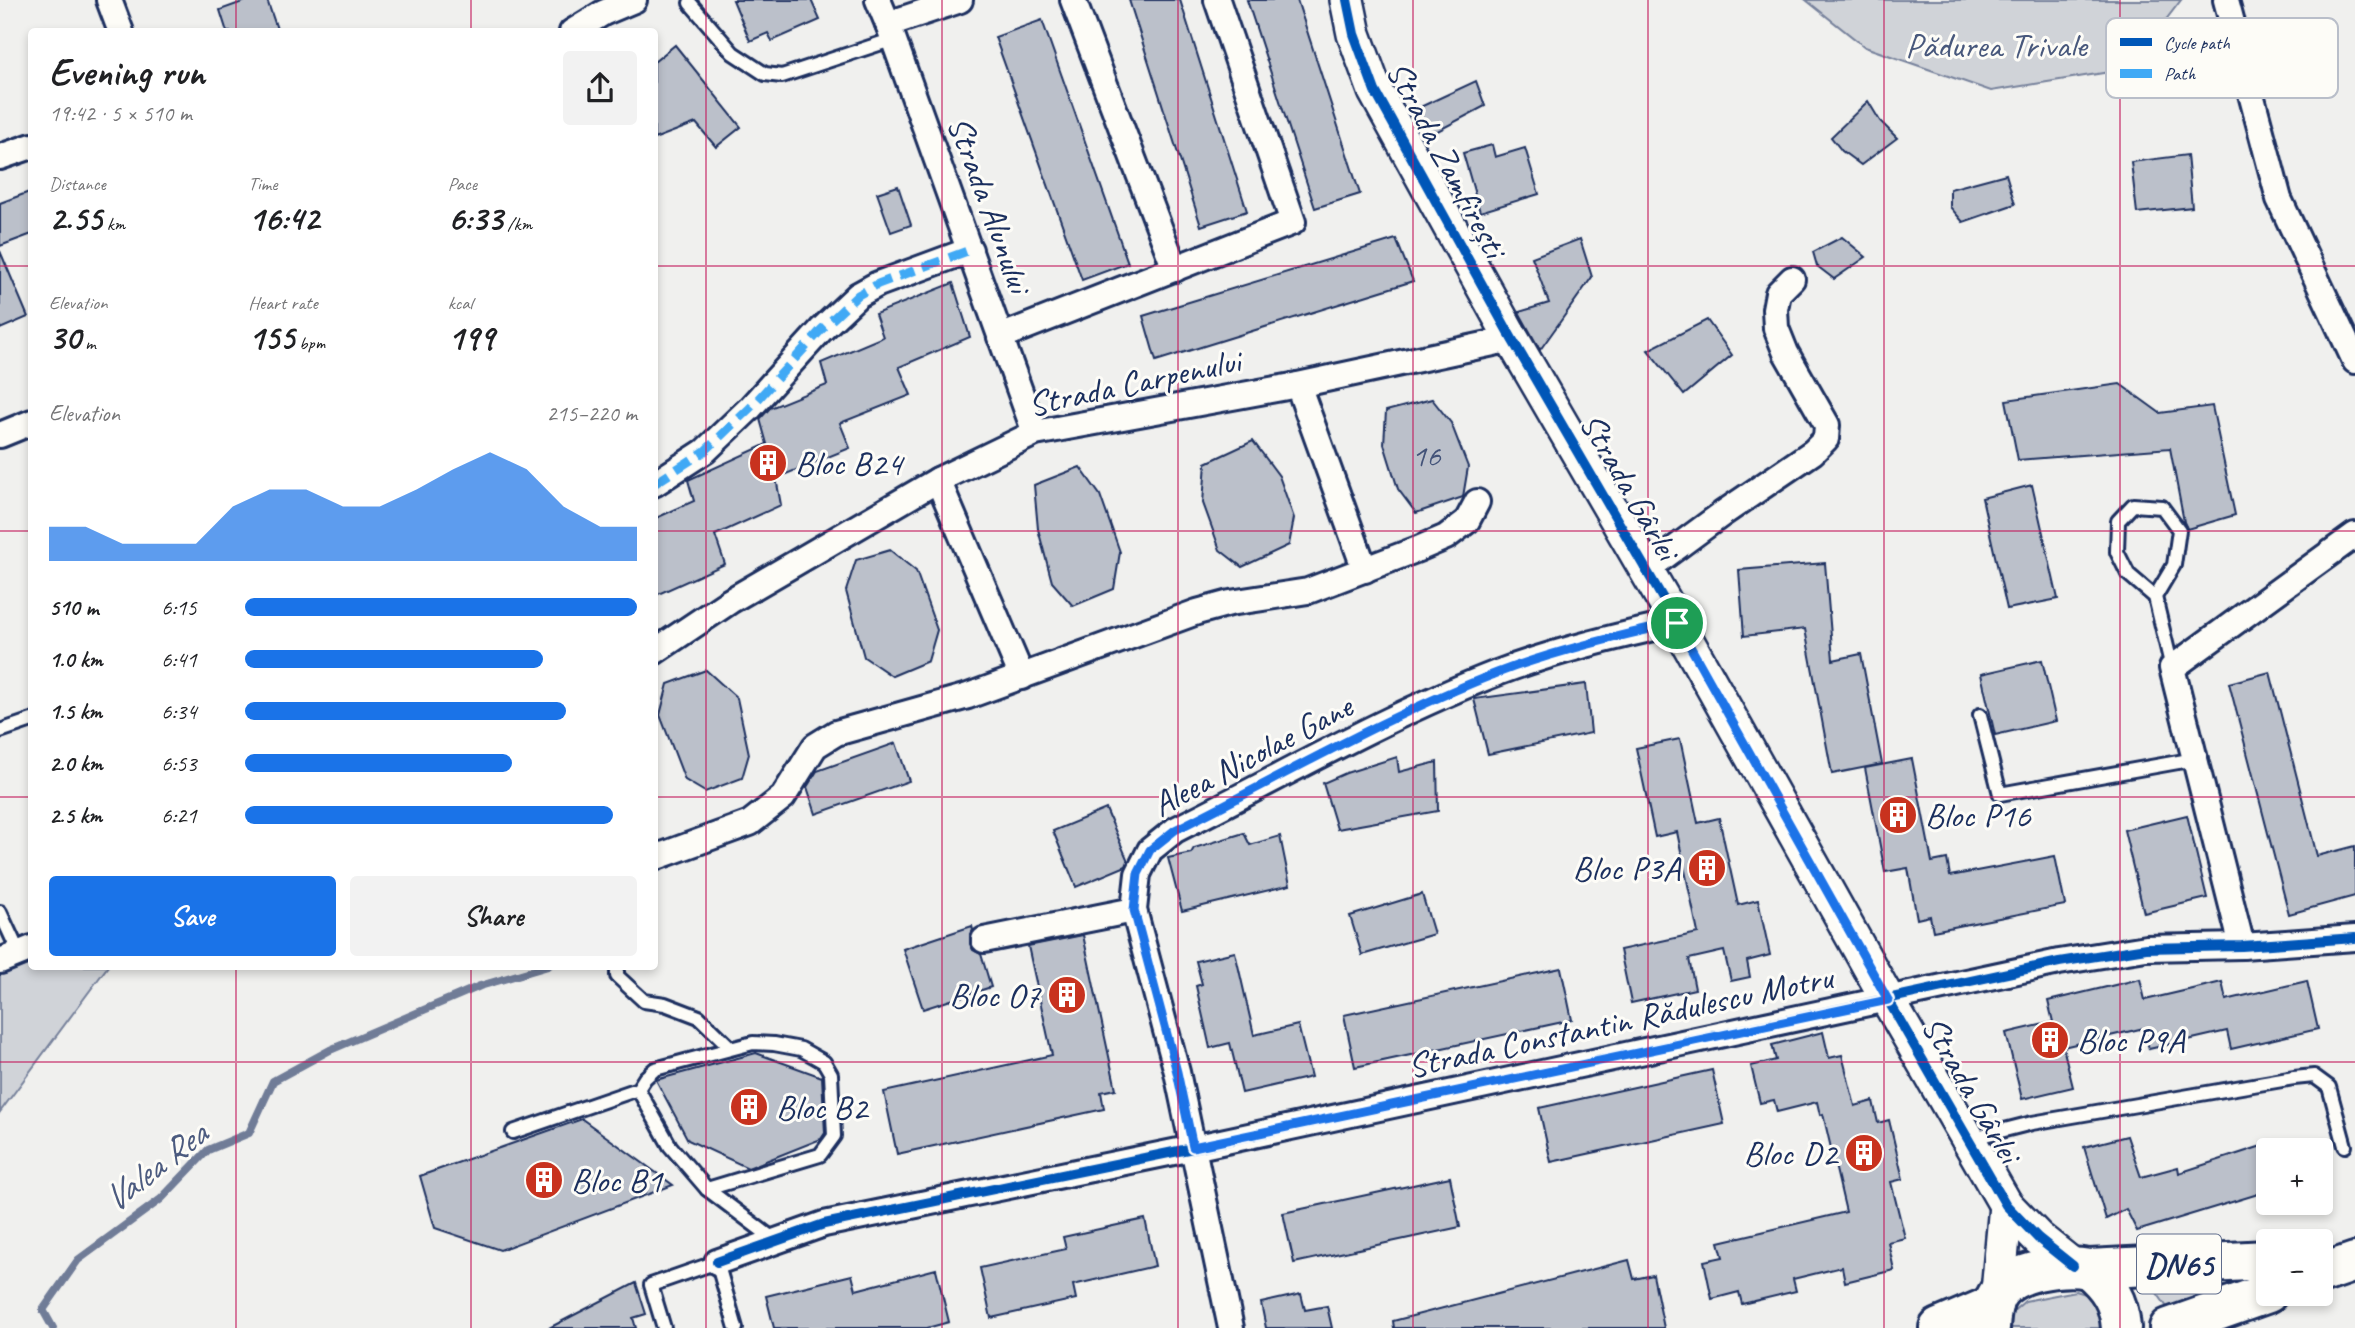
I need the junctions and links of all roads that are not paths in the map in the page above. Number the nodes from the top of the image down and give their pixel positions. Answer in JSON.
{"nodes":[{"id":1,"x":109,"y":0,"type":"edge"},
{"id":2,"x":634,"y":0,"type":"edge"},
{"id":3,"x":878,"y":0,"type":"edge"},
{"id":4,"x":960,"y":0,"type":"edge"},
{"id":5,"x":1073,"y":0,"type":"edge"},
{"id":6,"x":1217,"y":0,"type":"edge"},
{"id":7,"x":1348,"y":0,"type":"edge"},
{"id":8,"x":2226,"y":0,"type":"edge"},
{"id":9,"x":690,"y":3,"type":"dead end"},
{"id":10,"x":2231,"y":18,"type":"edge"},
{"id":11,"x":120,"y":28,"type":"edge"},
{"id":12,"x":579,"y":28,"type":"edge"},
{"id":13,"x":891,"y":31,"type":"junction"},
{"id":14,"x":2252,"y":98,"type":"edge"},
{"id":15,"x":28,"y":147,"type":"edge"},
{"id":16,"x":0,"y":157,"type":"edge"},
{"id":17,"x":970,"y":250,"type":"junction"},
{"id":18,"x":1175,"y":269,"type":"junction"},
{"id":19,"x":1792,"y":279,"type":"dead end"},
{"id":20,"x":1000,"y":337,"type":"junction"},
{"id":21,"x":1511,"y":339,"type":"junction"},
{"id":22,"x":2355,"y":361,"type":"edge"},
{"id":23,"x":1298,"y":385,"type":"junction"},
{"id":24,"x":28,"y":424,"type":"edge"},
{"id":25,"x":1035,"y":433,"type":"junction"},
{"id":26,"x":0,"y":435,"type":"edge"},
{"id":27,"x":938,"y":480,"type":"junction"},
{"id":28,"x":658,"y":481,"type":"edge"},
{"id":29,"x":1477,"y":502,"type":"dead end"},
{"id":30,"x":2355,"y":535,"type":"edge"},
{"id":31,"x":1365,"y":570,"type":"junction"},
{"id":32,"x":1646,"y":570,"type":"junction"},
{"id":33,"x":2155,"y":597,"type":"junction"},
{"id":34,"x":1677,"y":623,"type":"junction"},
{"id":35,"x":658,"y":649,"type":"edge"},
{"id":36,"x":2172,"y":668,"type":"junction"},
{"id":37,"x":1022,"y":677,"type":"junction"},
{"id":38,"x":1980,"y":715,"type":"dead end"},
{"id":39,"x":28,"y":721,"type":"edge"},
{"id":40,"x":0,"y":731,"type":"edge"},
{"id":41,"x":2194,"y":759,"type":"junction"},
{"id":42,"x":658,"y":857,"type":"edge"},
{"id":43,"x":1134,"y":910,"type":"junction"},
{"id":44,"x":0,"y":912,"type":"edge"},
{"id":45,"x":2355,"y":938,"type":"edge"},
{"id":46,"x":984,"y":940,"type":"dead end"},
{"id":47,"x":2242,"y":946,"type":"junction"},
{"id":48,"x":17,"y":954,"type":"edge"},
{"id":49,"x":617,"y":970,"type":"edge"},
{"id":50,"x":1888,"y":1000,"type":"junction"},
{"id":51,"x":731,"y":1048,"type":"junction"},
{"id":52,"x":638,"y":1089,"type":"junction"},
{"id":53,"x":513,"y":1132,"type":"dead end"},
{"id":54,"x":1969,"y":1139,"type":"junction"},
{"id":55,"x":2345,"y":1146,"type":"dead end"},
{"id":56,"x":1193,"y":1147,"type":"junction"},
{"id":57,"x":708,"y":1189,"type":"junction"},
{"id":58,"x":2006,"y":1205,"type":"junction"},
{"id":59,"x":777,"y":1241,"type":"junction"},
{"id":60,"x":2355,"y":1256,"type":"edge"},
{"id":61,"x":2333,"y":1257,"type":"edge"},
{"id":62,"x":2256,"y":1260,"type":"edge"},
{"id":63,"x":717,"y":1262,"type":"junction"},
{"id":64,"x":2355,"y":1262,"type":"edge"},
{"id":65,"x":2081,"y":1267,"type":"junction"},
{"id":66,"x":2333,"y":1270,"type":"edge"},
{"id":67,"x":2256,"y":1297,"type":"edge"},
{"id":68,"x":1994,"y":1308,"type":"edge"},
{"id":69,"x":664,"y":1328,"type":"edge"},
{"id":70,"x":736,"y":1328,"type":"edge"},
{"id":71,"x":1231,"y":1328,"type":"edge"},
{"id":72,"x":1939,"y":1328,"type":"edge"},
{"id":73,"x":2121,"y":1328,"type":"edge"},
{"id":74,"x":2169,"y":1328,"type":"edge"}],
"edges":[{"from":1,"to":11,"type":"street"},
{"from":2,"to":12,"type":"street"},
{"from":3,"to":13,"type":"street","name":"Strada Alunului"},
{"from":4,"to":13,"type":"street"},
{"from":5,"to":18,"type":"street"},
{"from":6,"to":18,"type":"street"},
{"from":7,"to":21,"type":"street","name":"Strada Zamfirești"},
{"from":8,"to":10,"type":"street"},
{"from":9,"to":13,"type":"lane"},
{"from":13,"to":17,"type":"street","name":"Strada Alunului"},
{"from":14,"to":22,"type":"street"},
{"from":15,"to":16,"type":"street"},
{"from":17,"to":20,"type":"street","name":"Strada Alunului"},
{"from":17,"to":28,"type":"street"},
{"from":18,"to":20,"type":"street"},
{"from":19,"to":32,"type":"street"},
{"from":20,"to":25,"type":"street","name":"Strada Alunului"},
{"from":21,"to":23,"type":"street","name":"Strada Carpenului"},
{"from":21,"to":32,"type":"street","name":"Strada Gârlei"},
{"from":23,"to":25,"type":"street","name":"Strada Carpenului"},
{"from":23,"to":31,"type":"street"},
{"from":24,"to":26,"type":"street"},
{"from":25,"to":27,"type":"street","name":"Strada Carpenului"},
{"from":27,"to":35,"type":"street","name":"Strada Carpenului"},
{"from":27,"to":37,"type":"street"},
{"from":29,"to":31,"type":"street"},
{"from":30,"to":36,"type":"street"},
{"from":31,"to":37,"type":"street"},
{"from":32,"to":34,"type":"street","name":"Strada Gârlei"},
{"from":33,"to":33,"type":"lane"},
{"from":33,"to":36,"type":"lane"},
{"from":34,"to":43,"type":"street","name":"Aleea Nicolae Gane"},
{"from":34,"to":50,"type":"street","name":"Strada Gârlei"},
{"from":36,"to":41,"type":"street"},
{"from":37,"to":42,"type":"street"},
{"from":38,"to":41,"type":"lane"},
{"from":39,"to":40,"type":"lane"},
{"from":41,"to":47,"type":"street"},
{"from":43,"to":46,"type":"street"},
{"from":43,"to":56,"type":"street","name":"Aleea Nicolae Gane"},
{"from":44,"to":48,"type":"lane"},
{"from":45,"to":47,"type":"street","name":"Strada Constantin Rădulescu Motru"},
{"from":47,"to":50,"type":"street","name":"Strada Constantin Rădulescu Motru"},
{"from":49,"to":51,"type":"lane"},
{"from":50,"to":54,"type":"street","name":"Strada Gârlei"},
{"from":50,"to":56,"type":"street","name":"Strada Constantin Rădulescu Motru"},
{"from":51,"to":52,"type":"lane"},
{"from":51,"to":57,"type":"lane"},
{"from":52,"to":53,"type":"lane"},
{"from":52,"to":57,"type":"lane"},
{"from":54,"to":55,"type":"lane"},
{"from":54,"to":58,"type":"street","name":"Strada Gârlei"},
{"from":56,"to":59,"type":"street","name":"Strada Constantin Rădulescu Motru"},
{"from":56,"to":71,"type":"street"},
{"from":57,"to":59,"type":"lane"},
{"from":58,"to":65,"type":"street","name":"Strada Gârlei"},
{"from":58,"to":68,"type":"street","name":"Strada Gârlei"},
{"from":59,"to":63,"type":"street","name":"Strada Constantin Rădulescu Motru"},
{"from":60,"to":61,"type":"main road"},
{"from":62,"to":65,"type":"main road","number":"DN65"},
{"from":63,"to":69,"type":"lane"},
{"from":63,"to":70,"type":"lane"},
{"from":64,"to":66,"type":"main road"},
{"from":65,"to":68,"type":"main road","number":"DN65"},
{"from":65,"to":73,"type":"main road","number":"DN65"},
{"from":67,"to":74,"type":"main road","number":"DN65"},
{"from":68,"to":72,"type":"main road","number":"DN65"}]}
